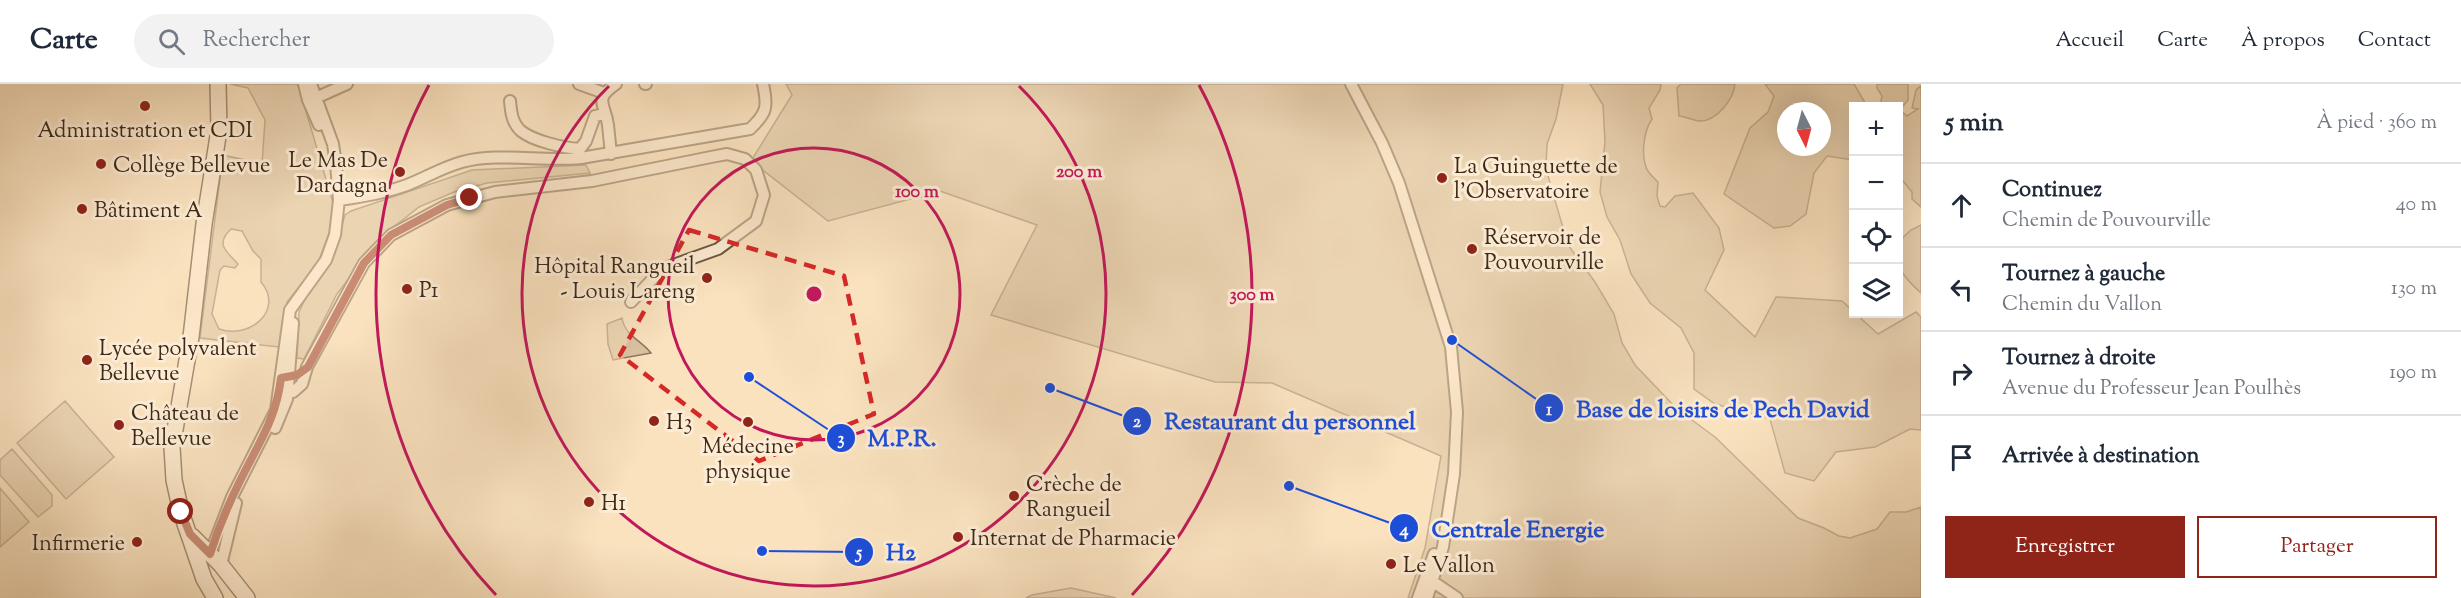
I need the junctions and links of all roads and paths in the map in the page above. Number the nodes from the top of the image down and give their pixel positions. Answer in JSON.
{"nodes":[{"id":1,"x":218,"y":84,"type":"edge"},
{"id":2,"x":304,"y":84,"type":"edge"},
{"id":3,"x":311,"y":84,"type":"edge"},
{"id":4,"x":347,"y":84,"type":"edge"},
{"id":5,"x":579,"y":84,"type":"edge"},
{"id":6,"x":616,"y":84,"type":"edge"},
{"id":7,"x":763,"y":84,"type":"edge"},
{"id":8,"x":1351,"y":84,"type":"edge"},
{"id":9,"x":604,"y":93,"type":"junction"},
{"id":10,"x":312,"y":99,"type":"junction"},
{"id":11,"x":510,"y":101,"type":"dead end"},
{"id":12,"x":604,"y":114,"type":"junction"},
{"id":13,"x":611,"y":154,"type":"junction"},
{"id":14,"x":339,"y":200,"type":"junction"},
{"id":15,"x":631,"y":302,"type":"dead end"},
{"id":16,"x":284,"y":383,"type":"junction"},
{"id":17,"x":190,"y":534,"type":"junction"},
{"id":18,"x":215,"y":560,"type":"junction"},
{"id":19,"x":204,"y":579,"type":"junction"},
{"id":20,"x":1429,"y":580,"type":"junction"},
{"id":21,"x":211,"y":597,"type":"edge"},
{"id":22,"x":247,"y":598,"type":"edge"},
{"id":23,"x":1418,"y":598,"type":"edge"},
{"id":24,"x":1427,"y":598,"type":"edge"},
{"id":25,"x":1457,"y":598,"type":"edge"}],
"edges":[{"from":1,"to":17,"type":"street"},
{"from":2,"to":10,"type":"street"},
{"from":3,"to":10,"type":"street"},
{"from":4,"to":10,"type":"street"},
{"from":5,"to":9,"type":"street"},
{"from":6,"to":9,"type":"street"},
{"from":7,"to":13,"type":"street"},
{"from":8,"to":20,"type":"street"},
{"from":9,"to":12,"type":"street"},
{"from":10,"to":14,"type":"street"},
{"from":11,"to":12,"type":"street"},
{"from":12,"to":13,"type":"street"},
{"from":13,"to":14,"type":"street"},
{"from":14,"to":16,"type":"street"},
{"from":15,"to":16,"type":"street"},
{"from":16,"to":18,"type":"street"},
{"from":17,"to":18,"type":"street"},
{"from":17,"to":19,"type":"street"},
{"from":18,"to":19,"type":"street"},
{"from":18,"to":21,"type":"street"},
{"from":18,"to":22,"type":"street"},
{"from":19,"to":21,"type":"street"},
{"from":20,"to":23,"type":"street"},
{"from":20,"to":24,"type":"street"},
{"from":20,"to":25,"type":"street"}]}
